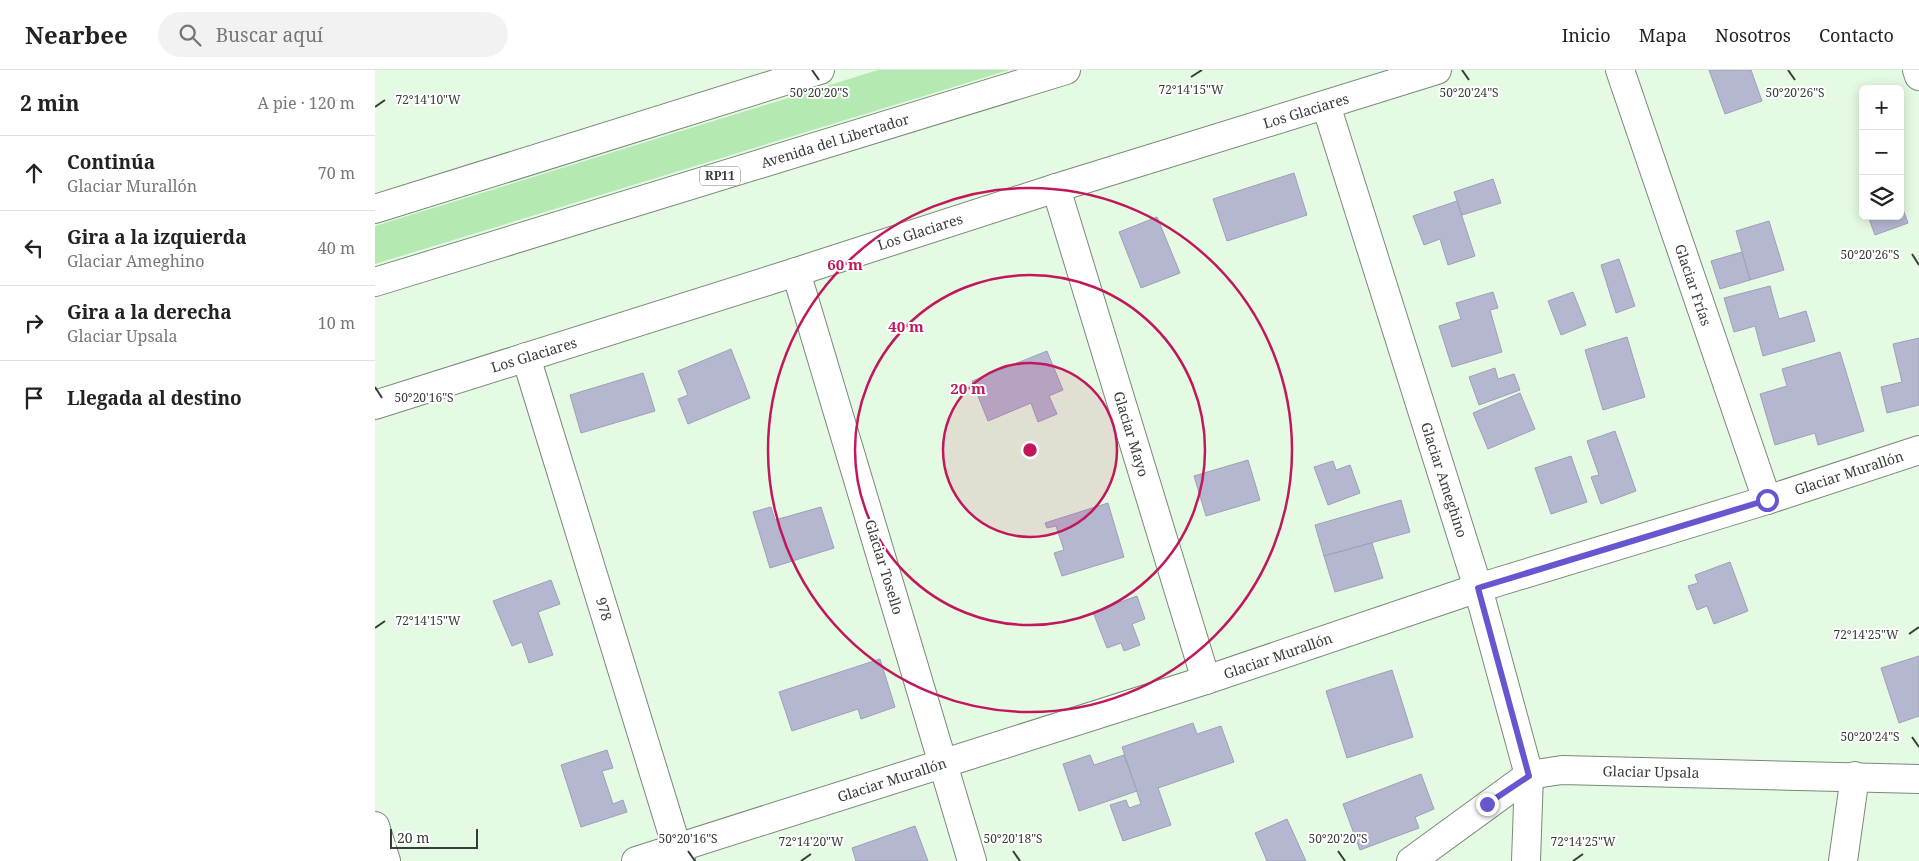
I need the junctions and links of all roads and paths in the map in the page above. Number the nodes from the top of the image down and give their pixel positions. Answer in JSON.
{"nodes":[{"id":1,"x":820,"y":70,"type":"edge"},
{"id":2,"x":1066,"y":70,"type":"edge"},
{"id":3,"x":1437,"y":70,"type":"edge"},
{"id":4,"x":1621,"y":70,"type":"edge"},
{"id":5,"x":1917,"y":70,"type":"edge"},
{"id":6,"x":1919,"y":76,"type":"edge"},
{"id":7,"x":1326,"y":105,"type":"junction"},
{"id":8,"x":1056,"y":188,"type":"junction"},
{"id":9,"x":375,"y":209,"type":"edge"},
{"id":10,"x":796,"y":272,"type":"junction"},
{"id":11,"x":375,"y":282,"type":"edge"},
{"id":12,"x":527,"y":357,"type":"junction"},
{"id":13,"x":375,"y":405,"type":"edge"},
{"id":14,"x":1919,"y":450,"type":"edge"},
{"id":15,"x":1767,"y":500,"type":"junction"},
{"id":16,"x":1478,"y":588,"type":"junction"},
{"id":17,"x":1206,"y":680,"type":"junction"},
{"id":18,"x":943,"y":763,"type":"junction"},
{"id":19,"x":1529,"y":776,"type":"junction"},
{"id":20,"x":1855,"y":776,"type":"junction"},
{"id":21,"x":1919,"y":779,"type":"edge"},
{"id":22,"x":375,"y":826,"type":"edge"},
{"id":23,"x":679,"y":855,"type":"edge"},
{"id":24,"x":386,"y":861,"type":"edge"},
{"id":25,"x":636,"y":861,"type":"edge"},
{"id":26,"x":972,"y":861,"type":"edge"},
{"id":27,"x":1411,"y":861,"type":"edge"},
{"id":28,"x":1526,"y":861,"type":"edge"},
{"id":29,"x":1843,"y":861,"type":"edge"}],
"edges":[{"from":1,"to":9,"type":"street"},
{"from":2,"to":11,"type":"street","name":"Avenida del Libertador","number":"RP11"},
{"from":3,"to":7,"type":"street","name":"Los Glaciares"},
{"from":4,"to":15,"type":"street","name":"Glaciar Frías"},
{"from":5,"to":6,"type":"street"},
{"from":7,"to":8,"type":"street","name":"Los Glaciares"},
{"from":7,"to":16,"type":"street","name":"Glaciar Ameghino"},
{"from":8,"to":10,"type":"street","name":"Los Glaciares"},
{"from":8,"to":17,"type":"street","name":"Glaciar Mayo"},
{"from":10,"to":12,"type":"street","name":"Los Glaciares"},
{"from":10,"to":18,"type":"street","name":"Glaciar Tosello"},
{"from":12,"to":13,"type":"street","name":"Los Glaciares"},
{"from":12,"to":23,"type":"street","name":"978"},
{"from":14,"to":15,"type":"street","name":"Glaciar Murallón"},
{"from":15,"to":16,"type":"street","name":"Glaciar Murallón"},
{"from":16,"to":17,"type":"street","name":"Glaciar Murallón"},
{"from":16,"to":19,"type":"street","name":"Glaciar Ameghino"},
{"from":17,"to":18,"type":"street","name":"Glaciar Murallón"},
{"from":18,"to":23,"type":"street","name":"Glaciar Murallón"},
{"from":18,"to":26,"type":"street","name":"Glaciar Tosello"},
{"from":19,"to":20,"type":"street","name":"Glaciar Upsala"},
{"from":19,"to":27,"type":"street","name":"Glaciar Upsala"},
{"from":19,"to":28,"type":"street","name":"Glaciar Ameghino"},
{"from":20,"to":21,"type":"street","name":"Glaciar Upsala"},
{"from":20,"to":29,"type":"street"},
{"from":22,"to":24,"type":"street"},
{"from":23,"to":25,"type":"street","name":"Glaciar Murallón"}]}
